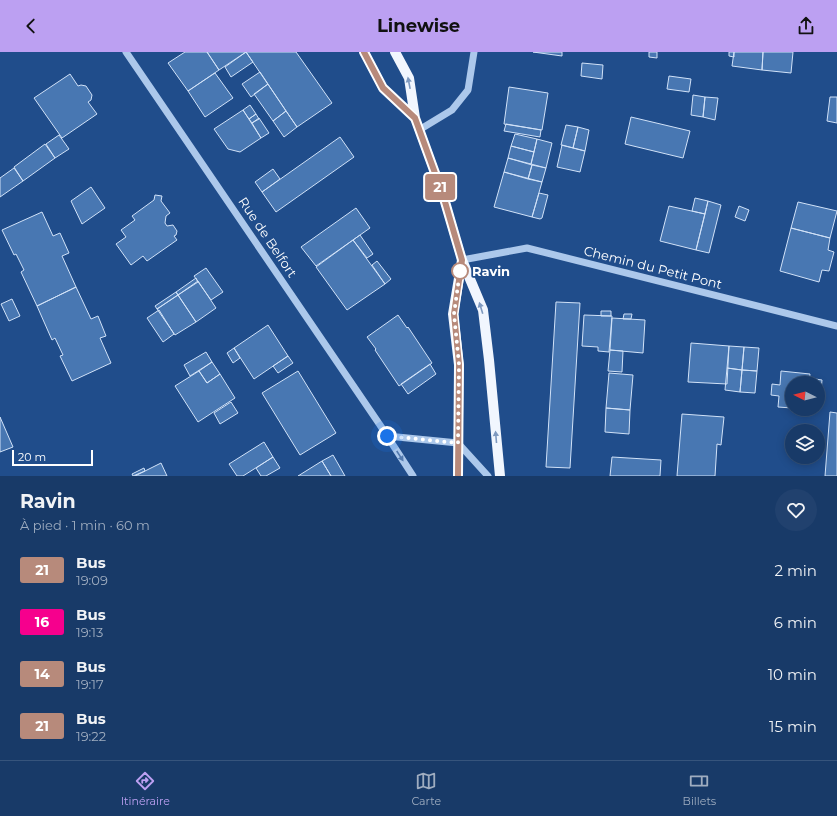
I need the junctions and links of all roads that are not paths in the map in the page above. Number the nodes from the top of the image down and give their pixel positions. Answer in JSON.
{"nodes":[{"id":1,"x":126,"y":52,"type":"edge"},
{"id":2,"x":364,"y":52,"type":"edge"},
{"id":3,"x":395,"y":52,"type":"edge"},
{"id":4,"x":474,"y":52,"type":"edge"},
{"id":5,"x":415,"y":118,"type":"junction"},
{"id":6,"x":419,"y":130,"type":"junction"},
{"id":7,"x":462,"y":260,"type":"junction"},
{"id":8,"x":837,"y":326,"type":"edge"},
{"id":9,"x":387,"y":436,"type":"junction"},
{"id":10,"x":458,"y":443,"type":"junction"},
{"id":11,"x":413,"y":476,"type":"edge"},
{"id":12,"x":458,"y":476,"type":"edge"},
{"id":13,"x":488,"y":476,"type":"edge"},
{"id":14,"x":500,"y":476,"type":"edge"}],
"edges":[{"from":1,"to":9,"type":"street","name":"Rue de Belfort"},
{"from":2,"to":5,"type":"main road"},
{"from":5,"to":3,"type":"main road","one_way":true},
{"from":4,"to":6,"type":"street"},
{"from":5,"to":6,"type":"main road"},
{"from":6,"to":7,"type":"main road"},
{"from":7,"to":8,"type":"street","name":"Chemin du Petit Pont"},
{"from":7,"to":10,"type":"main road"},
{"from":14,"to":7,"type":"main road","one_way":true},
{"from":9,"to":10,"type":"street"},
{"from":9,"to":11,"type":"street","name":"Rue de Belfort","one_way":true},
{"from":10,"to":12,"type":"main road"},
{"from":10,"to":13,"type":"street"}]}
